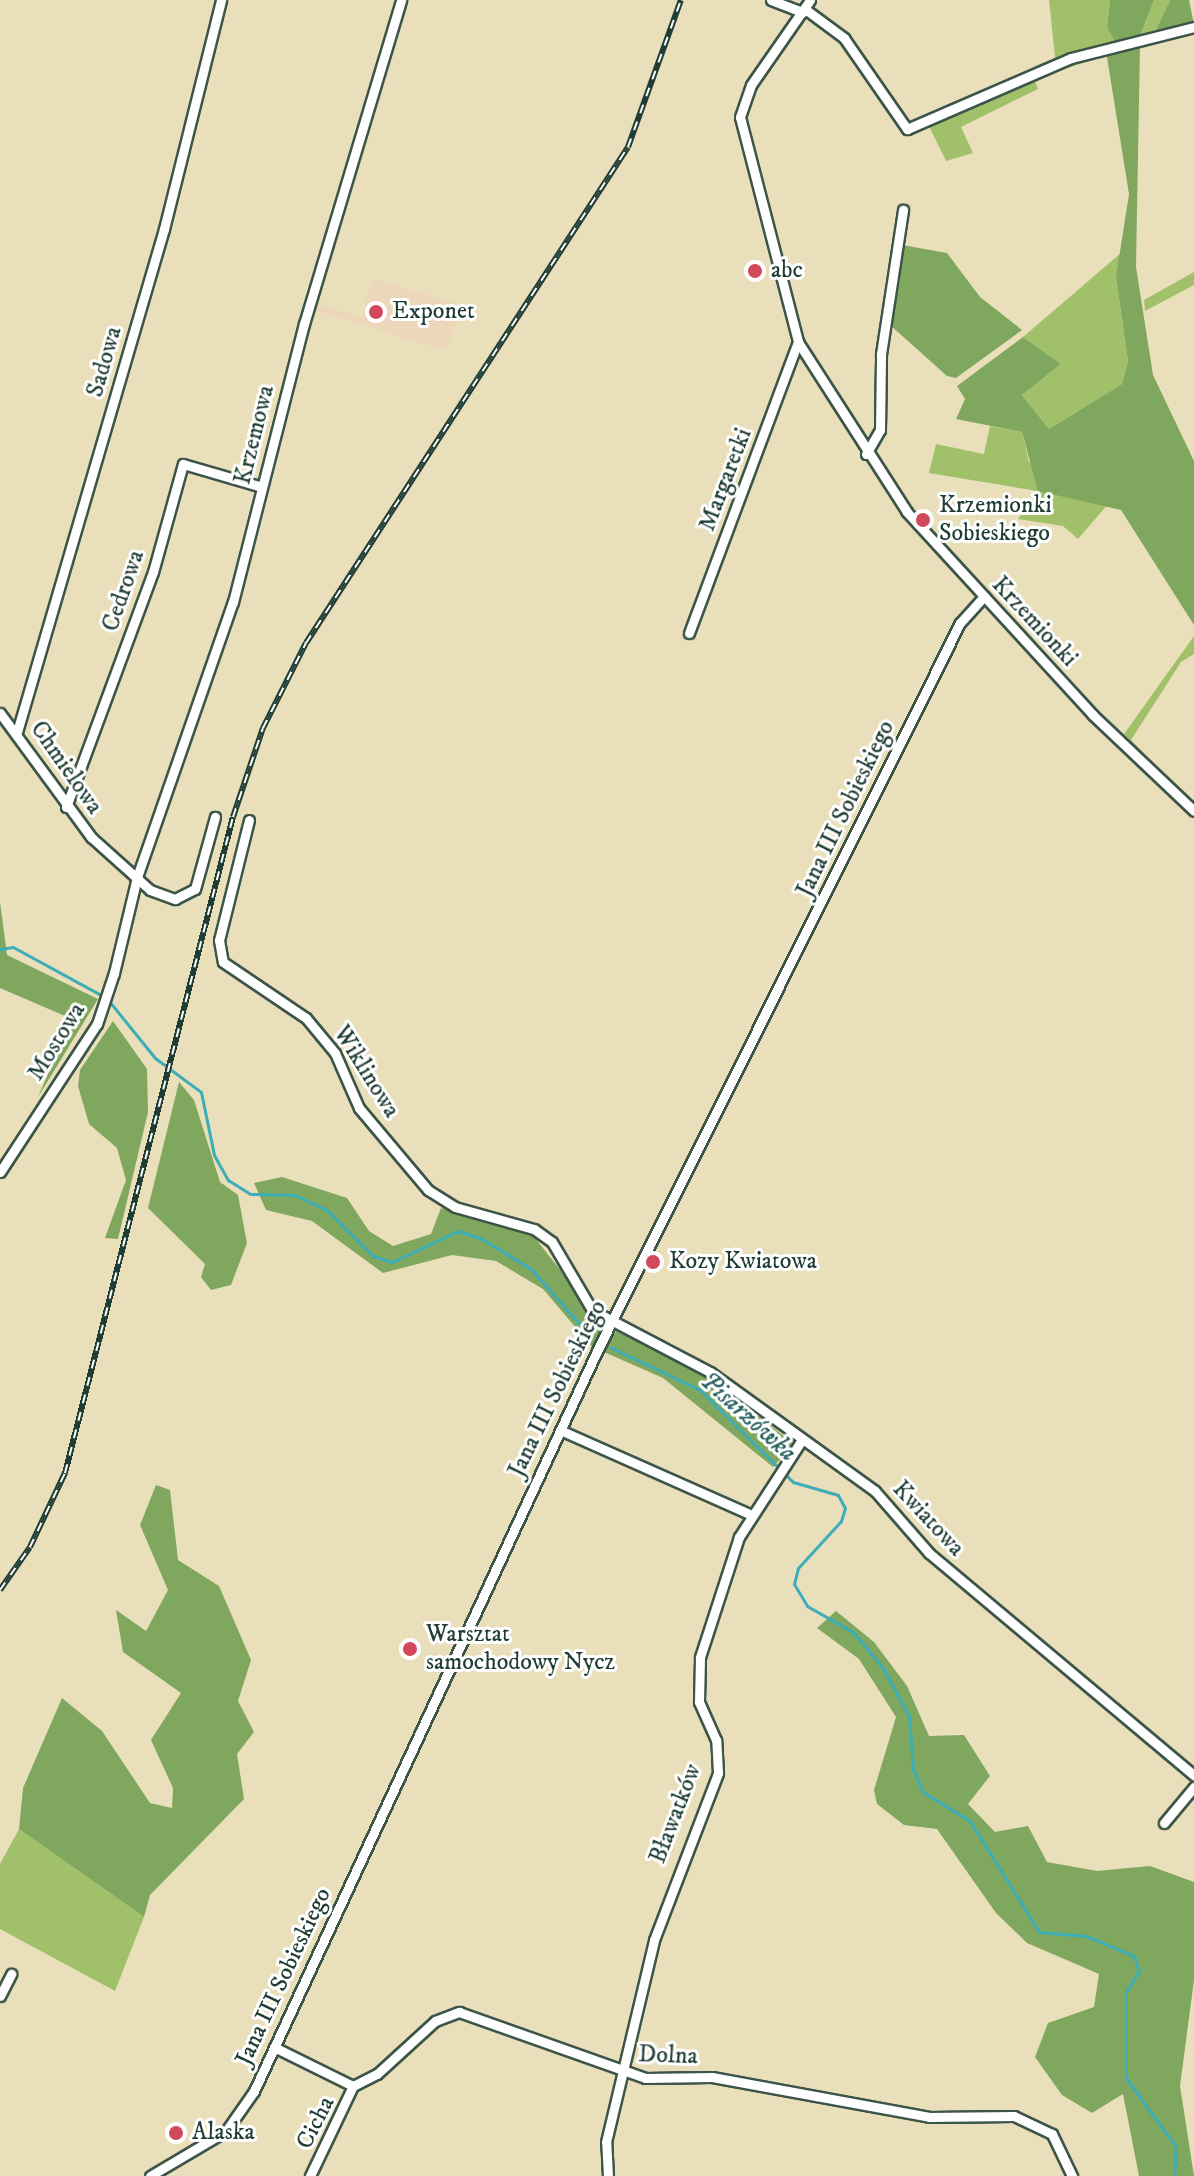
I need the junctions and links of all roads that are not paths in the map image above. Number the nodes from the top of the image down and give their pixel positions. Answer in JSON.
{"nodes":[{"id":1,"x":221,"y":0,"type":"edge"},
{"id":2,"x":401,"y":0,"type":"edge"},
{"id":3,"x":771,"y":0,"type":"edge"},
{"id":4,"x":806,"y":7,"type":"edge"},
{"id":5,"x":1194,"y":27,"type":"edge"},
{"id":6,"x":903,"y":210,"type":"dead end"},
{"id":7,"x":798,"y":342,"type":"junction"},
{"id":8,"x":866,"y":454,"type":"junction"},
{"id":9,"x":262,"y":487,"type":"junction"},
{"id":10,"x":984,"y":596,"type":"junction"},
{"id":11,"x":689,"y":633,"type":"dead end"},
{"id":12,"x":0,"y":713,"type":"edge"},
{"id":13,"x":17,"y":732,"type":"junction"},
{"id":14,"x":66,"y":807,"type":"junction"},
{"id":15,"x":1194,"y":811,"type":"edge"},
{"id":16,"x":215,"y":817,"type":"dead end"},
{"id":17,"x":249,"y":820,"type":"dead end"},
{"id":18,"x":137,"y":877,"type":"junction"},
{"id":19,"x":0,"y":1172,"type":"edge"},
{"id":20,"x":611,"y":1323,"type":"junction"},
{"id":21,"x":560,"y":1430,"type":"junction"},
{"id":22,"x":801,"y":1441,"type":"junction"},
{"id":23,"x":752,"y":1515,"type":"junction"},
{"id":24,"x":1194,"y":1775,"type":"edge"},
{"id":25,"x":1194,"y":1787,"type":"edge"},
{"id":26,"x":1164,"y":1823,"type":"dead end"},
{"id":27,"x":11,"y":1974,"type":"dead end"},
{"id":28,"x":0,"y":1996,"type":"edge"},
{"id":29,"x":274,"y":2047,"type":"junction"},
{"id":30,"x":623,"y":2073,"type":"junction"},
{"id":31,"x":353,"y":2086,"type":"junction"},
{"id":32,"x":150,"y":2176,"type":"edge"},
{"id":33,"x":310,"y":2176,"type":"edge"},
{"id":34,"x":608,"y":2176,"type":"edge"},
{"id":35,"x":1072,"y":2176,"type":"edge"}],
"edges":[{"from":1,"to":13,"type":"street","name":"Sadowa"},
{"from":2,"to":9,"type":"street","name":"Krzemowa"},
{"from":3,"to":4,"type":"street"},
{"from":4,"to":5,"type":"street"},
{"from":4,"to":7,"type":"street","name":"Krzemionki"},
{"from":6,"to":8,"type":"street"},
{"from":7,"to":8,"type":"street","name":"Krzemionki"},
{"from":7,"to":11,"type":"street","name":"Margaretki"},
{"from":8,"to":10,"type":"street","name":"Krzemionki"},
{"from":9,"to":14,"type":"street","name":"Cedrowa"},
{"from":9,"to":18,"type":"street","name":"Krzemowa"},
{"from":10,"to":15,"type":"street","name":"Krzemionki"},
{"from":10,"to":20,"type":"street","name":"Jana III Sobieskiego"},
{"from":12,"to":13,"type":"street","name":"Chmielowa"},
{"from":13,"to":14,"type":"street","name":"Chmielowa"},
{"from":14,"to":18,"type":"street","name":"Chmielowa"},
{"from":16,"to":18,"type":"street"},
{"from":17,"to":20,"type":"street","name":"Wiklinowa"},
{"from":18,"to":19,"type":"street","name":"Mostowa"},
{"from":20,"to":21,"type":"street","name":"Jana III Sobieskiego"},
{"from":20,"to":22,"type":"street","name":"Kwiatowa"},
{"from":21,"to":23,"type":"street"},
{"from":21,"to":29,"type":"street","name":"Jana III Sobieskiego"},
{"from":22,"to":23,"type":"street","name":"Bławatków"},
{"from":22,"to":24,"type":"street","name":"Kwiatowa"},
{"from":23,"to":30,"type":"street","name":"Bławatków"},
{"from":25,"to":26,"type":"street"},
{"from":27,"to":28,"type":"street"},
{"from":29,"to":31,"type":"street"},
{"from":29,"to":32,"type":"street","name":"Jana III Sobieskiego"},
{"from":30,"to":31,"type":"street","name":"Dolna"},
{"from":30,"to":34,"type":"street","name":"Bławatków"},
{"from":30,"to":35,"type":"street","name":"Dolna"},
{"from":31,"to":33,"type":"street","name":"Cicha"}]}
